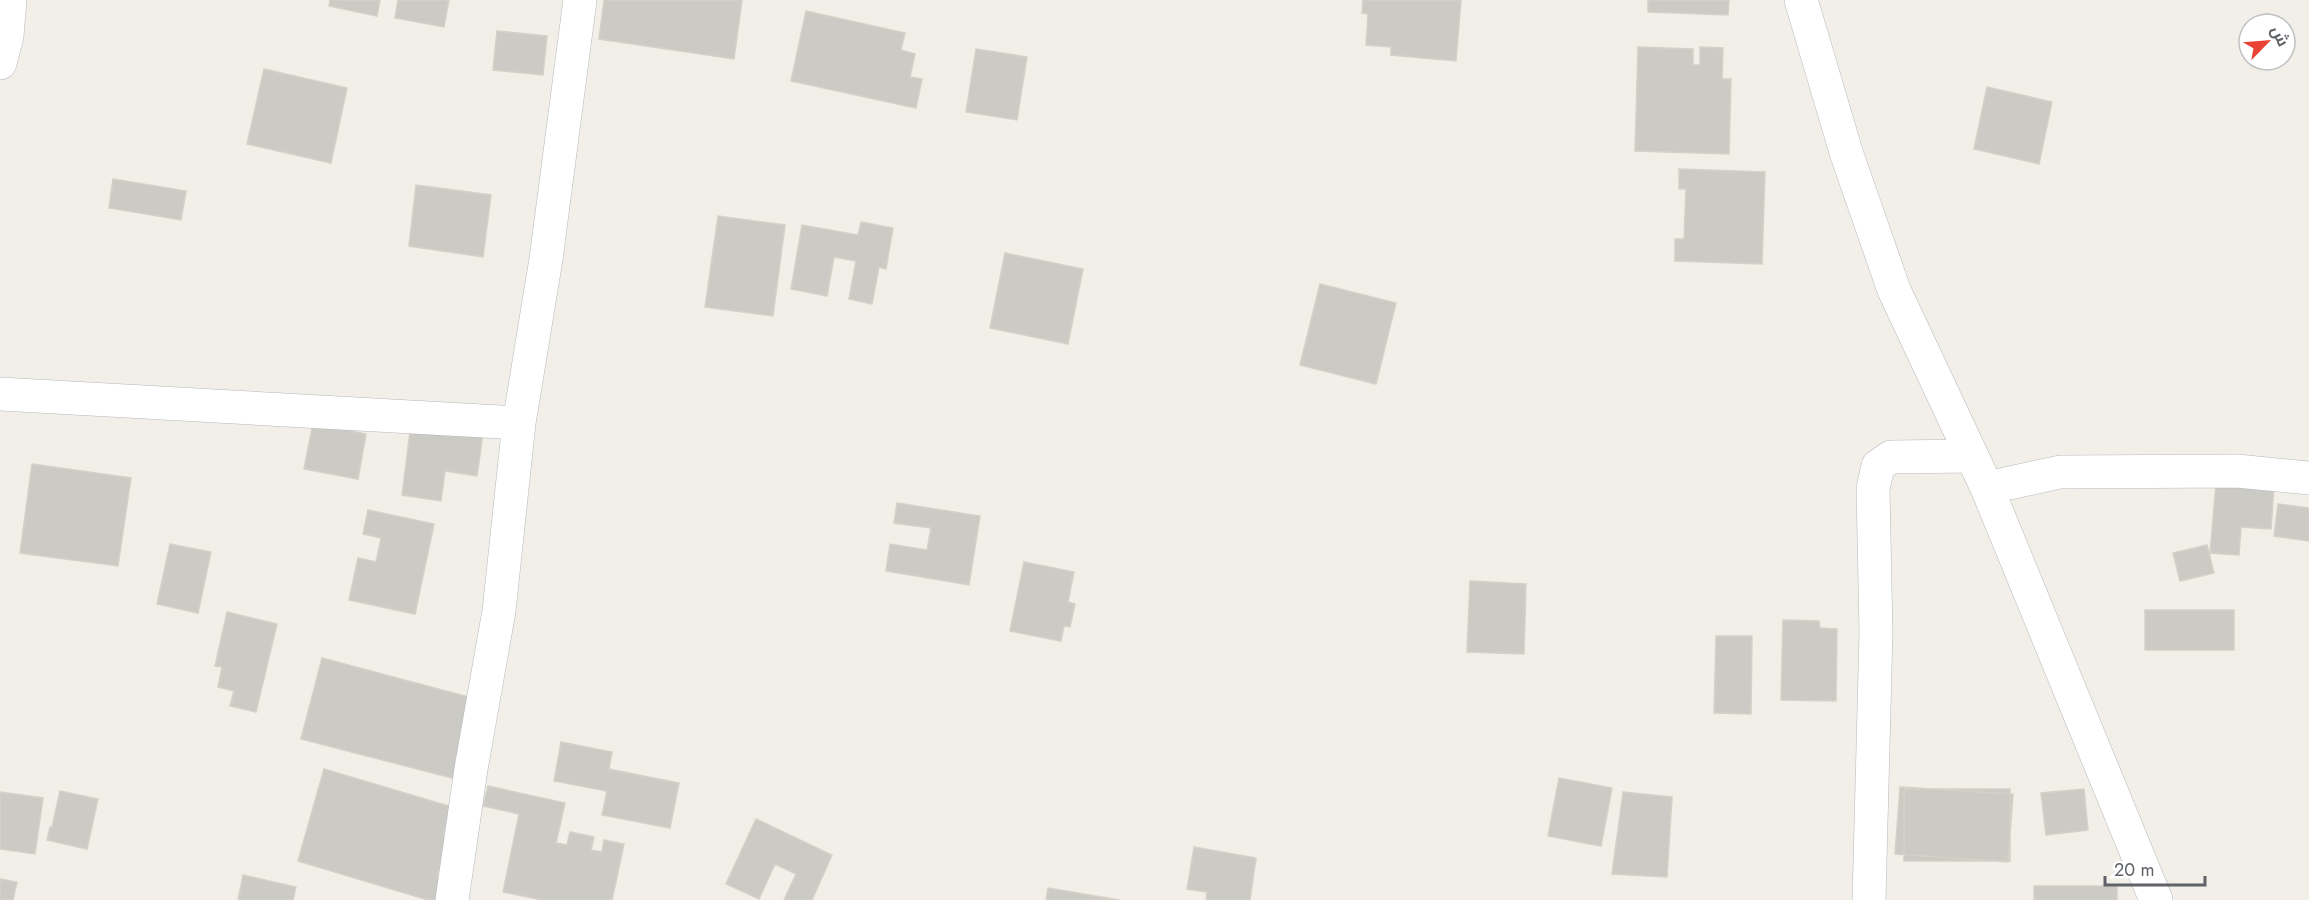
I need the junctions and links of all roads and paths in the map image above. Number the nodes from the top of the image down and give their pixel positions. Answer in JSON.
{"nodes":[{"id":1,"x":10,"y":0,"type":"edge"},
{"id":2,"x":580,"y":0,"type":"edge"},
{"id":3,"x":1801,"y":0,"type":"edge"},
{"id":4,"x":0,"y":63,"type":"edge"},
{"id":5,"x":0,"y":394,"type":"edge"},
{"id":6,"x":519,"y":423,"type":"junction"},
{"id":7,"x":1972,"y":456,"type":"junction"},
{"id":8,"x":2309,"y":478,"type":"edge"},
{"id":9,"x":1987,"y":488,"type":"junction"},
{"id":10,"x":452,"y":900,"type":"edge"},
{"id":11,"x":1869,"y":900,"type":"edge"},
{"id":12,"x":2156,"y":900,"type":"edge"}],
"edges":[{"from":1,"to":4,"type":"street"},
{"from":2,"to":6,"type":"street"},
{"from":3,"to":7,"type":"street"},
{"from":5,"to":6,"type":"street"},
{"from":6,"to":10,"type":"street"},
{"from":7,"to":9,"type":"street"},
{"from":7,"to":11,"type":"street"},
{"from":8,"to":9,"type":"street"},
{"from":9,"to":12,"type":"street"}]}
